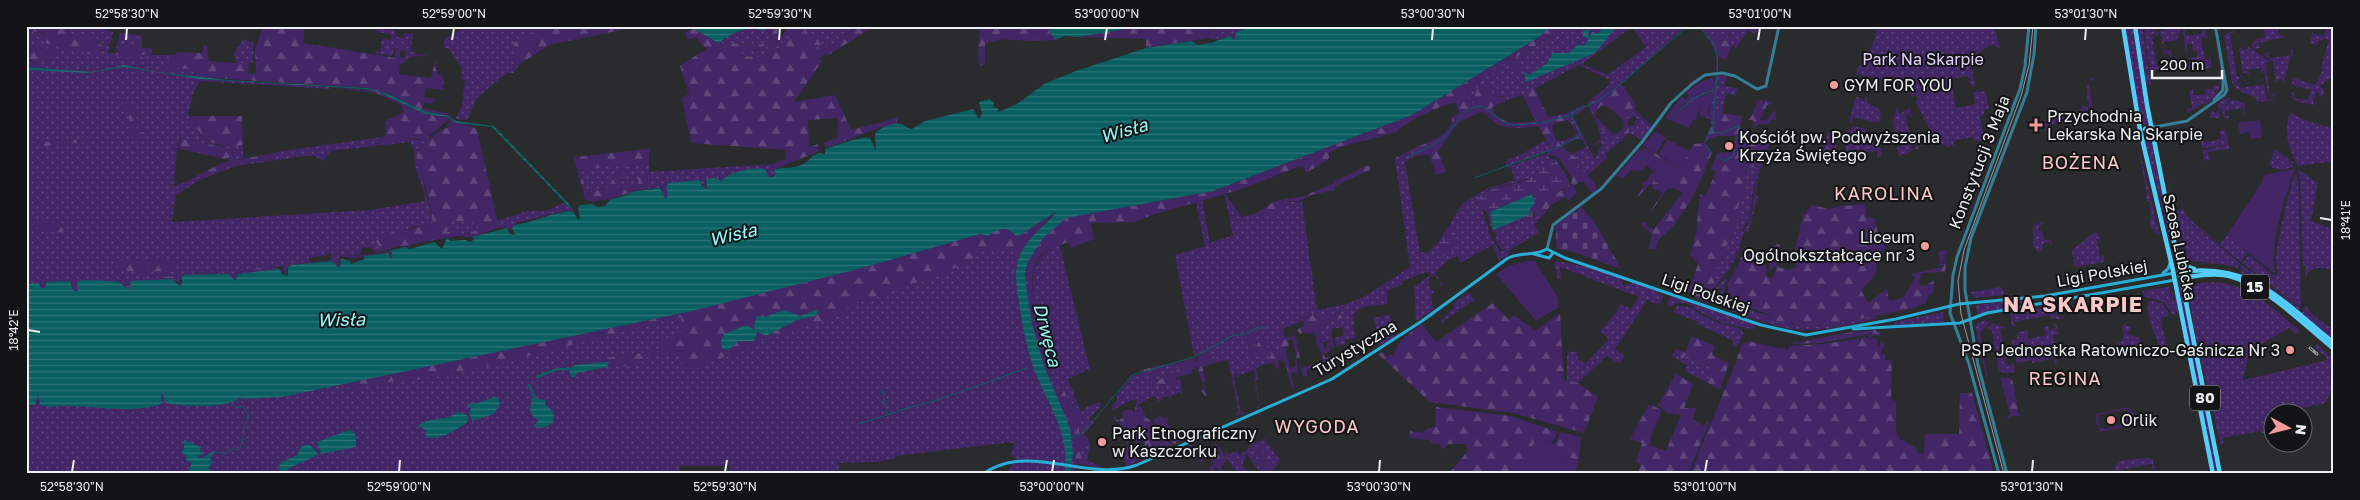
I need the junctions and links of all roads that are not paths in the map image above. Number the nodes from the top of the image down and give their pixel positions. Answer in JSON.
{"nodes":[{"id":1,"x":1779,"y":26,"type":"edge"},
{"id":2,"x":2029,"y":26,"type":"edge"},
{"id":3,"x":2036,"y":26,"type":"edge"},
{"id":4,"x":2123,"y":26,"type":"edge"},
{"id":5,"x":2135,"y":26,"type":"edge"},
{"id":6,"x":2216,"y":26,"type":"edge"},
{"id":7,"x":2152,"y":128,"type":"junction"},
{"id":8,"x":2143,"y":130,"type":"junction"},
{"id":9,"x":2156,"y":146,"type":"junction"},
{"id":10,"x":2167,"y":241,"type":"junction"},
{"id":11,"x":1549,"y":251,"type":"junction"},
{"id":12,"x":1528,"y":253,"type":"junction"},
{"id":13,"x":1545,"y":257,"type":"junction"},
{"id":14,"x":1552,"y":257,"type":"junction"},
{"id":15,"x":1566,"y":258,"type":"junction"},
{"id":16,"x":2178,"y":258,"type":"junction"},
{"id":17,"x":2171,"y":260,"type":"junction"},
{"id":18,"x":2200,"y":269,"type":"junction"},
{"id":19,"x":2158,"y":275,"type":"junction"},
{"id":20,"x":2181,"y":275,"type":"junction"},
{"id":21,"x":2175,"y":280,"type":"junction"},
{"id":22,"x":1967,"y":303,"type":"junction"},
{"id":23,"x":1950,"y":307,"type":"junction"},
{"id":24,"x":1970,"y":320,"type":"junction"},
{"id":25,"x":1953,"y":324,"type":"junction"},
{"id":26,"x":1840,"y":330,"type":"junction"},
{"id":27,"x":2334,"y":343,"type":"edge"},
{"id":28,"x":2334,"y":349,"type":"edge"},
{"id":29,"x":983,"y":474,"type":"edge"},
{"id":30,"x":1999,"y":474,"type":"edge"},
{"id":31,"x":2007,"y":474,"type":"edge"},
{"id":32,"x":2213,"y":474,"type":"edge"},
{"id":33,"x":2220,"y":474,"type":"edge"}],
"edges":[{"from":1,"to":11,"type":"street"},
{"from":2,"to":23,"type":"street","name":"Konstytucji 3 Maja"},
{"from":3,"to":22,"type":"street","name":"Konstytucji 3 Maja"},
{"from":4,"to":8,"type":"main road","name":"Szosa Lubicka"},
{"from":5,"to":7,"type":"main road","name":"Szosa Lubicka"},
{"from":6,"to":7,"type":"street"},
{"from":7,"to":8,"type":"street"},
{"from":7,"to":9,"type":"main road","name":"Szosa Lubicka"},
{"from":8,"to":9,"type":"main road"},
{"from":8,"to":10,"type":"main road","name":"Szosa Lubicka"},
{"from":9,"to":16,"type":"main road","name":"Szosa Lubicka","number":"80"},
{"from":10,"to":17,"type":"main road","name":"Szosa Lubicka","number":"80"},
{"from":10,"to":20,"type":"main road"},
{"from":11,"to":12,"type":"main road","name":"Turystyczna"},
{"from":11,"to":13,"type":"main road"},
{"from":11,"to":14,"type":"main road"},
{"from":11,"to":15,"type":"main road","name":"Ligi Polskiej"},
{"from":12,"to":13,"type":"main road"},
{"from":12,"to":29,"type":"main road","name":"Turystyczna"},
{"from":13,"to":14,"type":"main road","name":"Ligi Polskiej"},
{"from":14,"to":15,"type":"main road","name":"Ligi Polskiej"},
{"from":15,"to":26,"type":"main road","name":"Ligi Polskiej"},
{"from":16,"to":18,"type":"main road","number":"15"},
{"from":16,"to":20,"type":"main road","name":"Szosa Lubicka","number":"80"},
{"from":17,"to":19,"type":"main road"},
{"from":17,"to":20,"type":"main road","name":"Szosa Lubicka","number":"80"},
{"from":18,"to":20,"type":"main road","number":"15"},
{"from":18,"to":27,"type":"main road","number":"15"},
{"from":19,"to":20,"type":"main road","name":"Ligi Polskiej"},
{"from":19,"to":22,"type":"main road","name":"Ligi Polskiej"},
{"from":20,"to":21,"type":"main road"},
{"from":20,"to":28,"type":"main road","number":"15"},
{"from":20,"to":33,"type":"main road","name":"Szosa Lubicka","number":"80"},
{"from":21,"to":24,"type":"main road","name":"Ligi Polskiej"},
{"from":21,"to":32,"type":"main road","name":"Szosa Lubicka","number":"80"},
{"from":22,"to":23,"type":"main road","name":"Ligi Polskiej"},
{"from":22,"to":24,"type":"street","name":"Konstytucji 3 Maja"},
{"from":23,"to":25,"type":"street","name":"Konstytucji 3 Maja"},
{"from":23,"to":26,"type":"main road","name":"Ligi Polskiej"},
{"from":24,"to":25,"type":"main road","name":"Ligi Polskiej"},
{"from":24,"to":31,"type":"street"},
{"from":25,"to":26,"type":"main road","name":"Ligi Polskiej"},
{"from":25,"to":30,"type":"street"}]}
